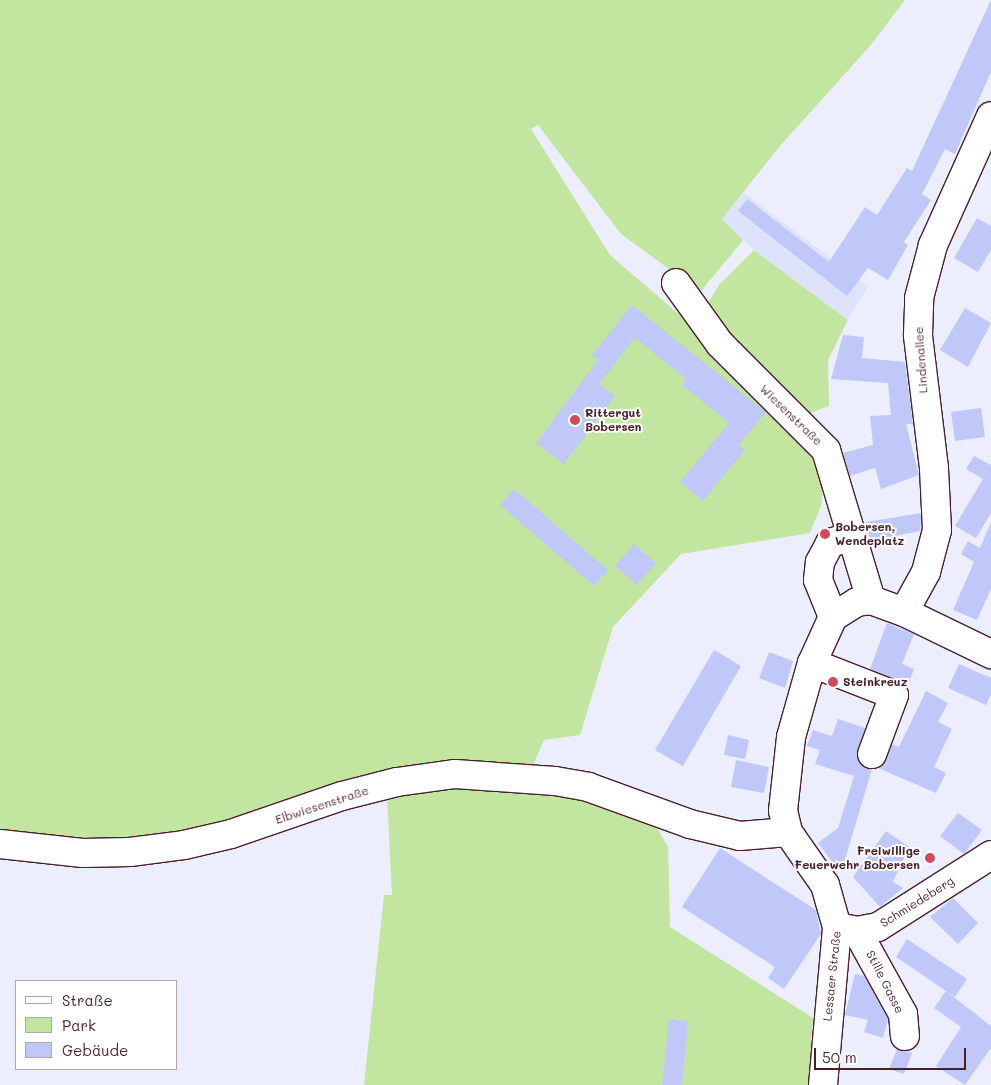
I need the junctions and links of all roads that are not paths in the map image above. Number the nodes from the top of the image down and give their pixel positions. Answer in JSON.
{"nodes":[{"id":1,"x":991,"y":116,"type":"edge"},
{"id":2,"x":676,"y":283,"type":"dead end"},
{"id":3,"x":850,"y":537,"type":"junction"},
{"id":4,"x":864,"y":601,"type":"junction"},
{"id":5,"x":904,"y":612,"type":"junction"},
{"id":6,"x":833,"y":618,"type":"junction"},
{"id":7,"x":991,"y":654,"type":"edge"},
{"id":8,"x":812,"y":663,"type":"junction"},
{"id":9,"x":872,"y":754,"type":"dead end"},
{"id":10,"x":788,"y":832,"type":"junction"},
{"id":11,"x":0,"y":844,"type":"edge"},
{"id":12,"x":991,"y":855,"type":"edge"},
{"id":13,"x":847,"y":929,"type":"junction"},
{"id":14,"x":905,"y":1036,"type":"dead end"},
{"id":15,"x":823,"y":1085,"type":"edge"}],
"edges":[{"from":1,"to":5,"type":"street","name":"Lindenallee"},
{"from":2,"to":3,"type":"street","name":"Wiesenstraße"},
{"from":3,"to":4,"type":"street","name":"Wiesenstraße"},
{"from":3,"to":6,"type":"street"},
{"from":4,"to":5,"type":"street"},
{"from":4,"to":6,"type":"street"},
{"from":5,"to":7,"type":"street"},
{"from":6,"to":8,"type":"street","name":"Lessaer Straße"},
{"from":8,"to":9,"type":"street"},
{"from":8,"to":10,"type":"street","name":"Lessaer Straße"},
{"from":10,"to":11,"type":"street","name":"Elbwiesenstraße"},
{"from":10,"to":13,"type":"street","name":"Lessaer Straße"},
{"from":12,"to":13,"type":"street","name":"Schmiedeberg"},
{"from":13,"to":14,"type":"street","name":"Stille Gasse"},
{"from":13,"to":15,"type":"street","name":"Lessaer Straße"}]}
